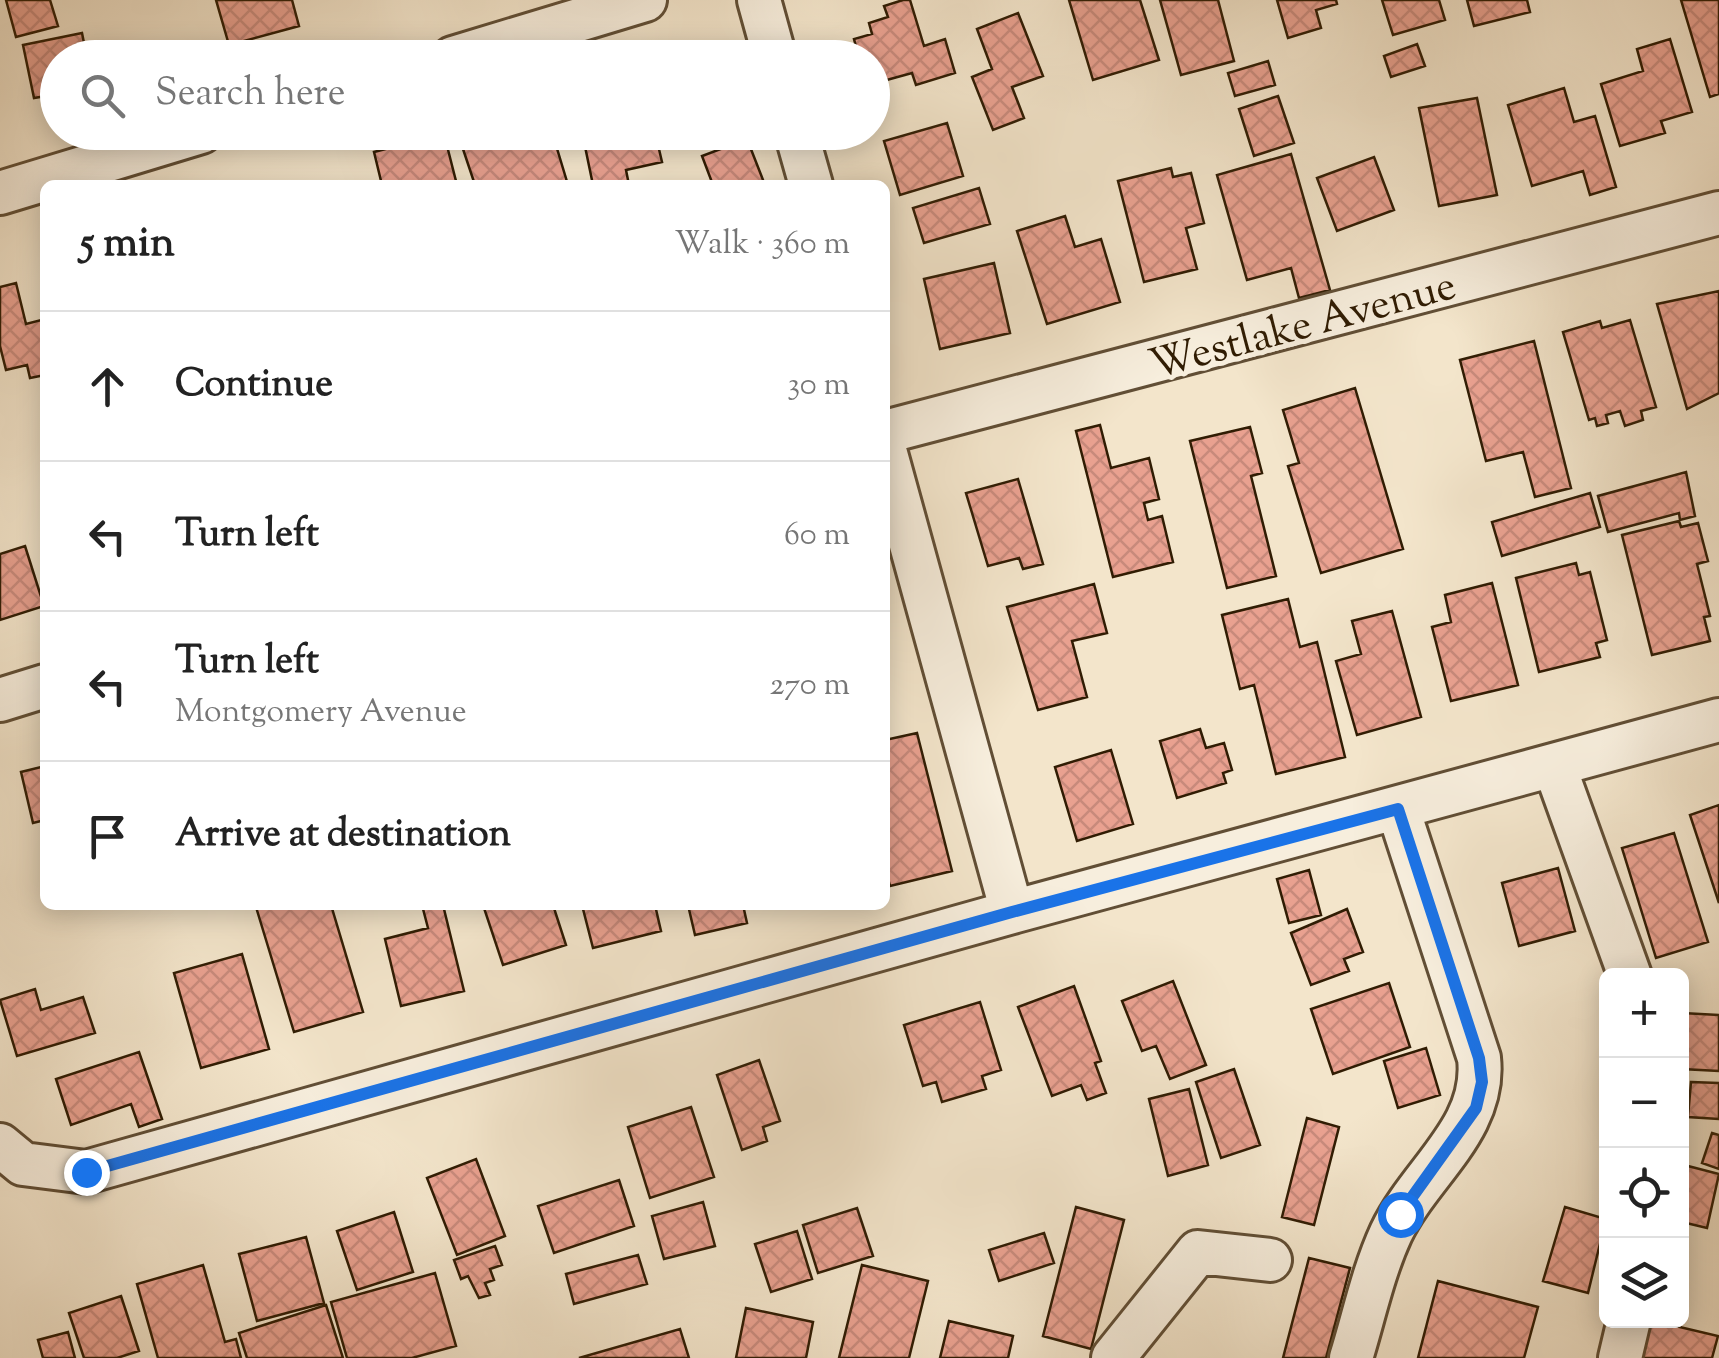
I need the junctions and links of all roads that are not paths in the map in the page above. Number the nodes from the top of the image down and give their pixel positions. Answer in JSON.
{"nodes":[{"id":1,"x":645,"y":0,"type":"edge"},
{"id":2,"x":759,"y":0,"type":"edge"},
{"id":3,"x":512,"y":40,"type":"edge"},
{"id":4,"x":770,"y":40,"type":"edge"},
{"id":5,"x":142,"y":150,"type":"edge"},
{"id":6,"x":801,"y":150,"type":"edge"},
{"id":7,"x":43,"y":180,"type":"edge"},
{"id":8,"x":810,"y":180,"type":"edge"},
{"id":9,"x":40,"y":181,"type":"edge"},
{"id":10,"x":0,"y":193,"type":"edge"},
{"id":11,"x":1719,"y":214,"type":"edge"},
{"id":12,"x":890,"y":431,"type":"edge"},
{"id":13,"x":890,"y":468,"type":"edge"},
{"id":14,"x":40,"y":688,"type":"edge"},
{"id":15,"x":0,"y":700,"type":"edge"},
{"id":16,"x":1719,"y":720,"type":"edge"},
{"id":17,"x":1554,"y":765,"type":"junction"},
{"id":18,"x":1398,"y":809,"type":"junction"},
{"id":19,"x":1012,"y":912,"type":"junction"},
{"id":20,"x":1627,"y":968,"type":"edge"},
{"id":21,"x":0,"y":1145,"type":"edge"},
{"id":22,"x":1270,"y":1260,"type":"dead end"},
{"id":23,"x":1627,"y":1328,"type":"edge"},
{"id":24,"x":1113,"y":1358,"type":"edge"},
{"id":25,"x":1352,"y":1358,"type":"edge"},
{"id":26,"x":1620,"y":1358,"type":"edge"}],
"edges":[{"from":1,"to":3,"type":"street"},
{"from":2,"to":4,"type":"street"},
{"from":5,"to":7,"type":"street"},
{"from":6,"to":8,"type":"street"},
{"from":9,"to":10,"type":"street"},
{"from":11,"to":12,"type":"street","name":"Westlake Avenue"},
{"from":13,"to":19,"type":"street"},
{"from":14,"to":15,"type":"street"},
{"from":16,"to":17,"type":"street"},
{"from":17,"to":18,"type":"street"},
{"from":17,"to":20,"type":"street"},
{"from":18,"to":19,"type":"street"},
{"from":18,"to":25,"type":"street"},
{"from":19,"to":21,"type":"street"},
{"from":22,"to":24,"type":"street"},
{"from":23,"to":26,"type":"street"}]}
